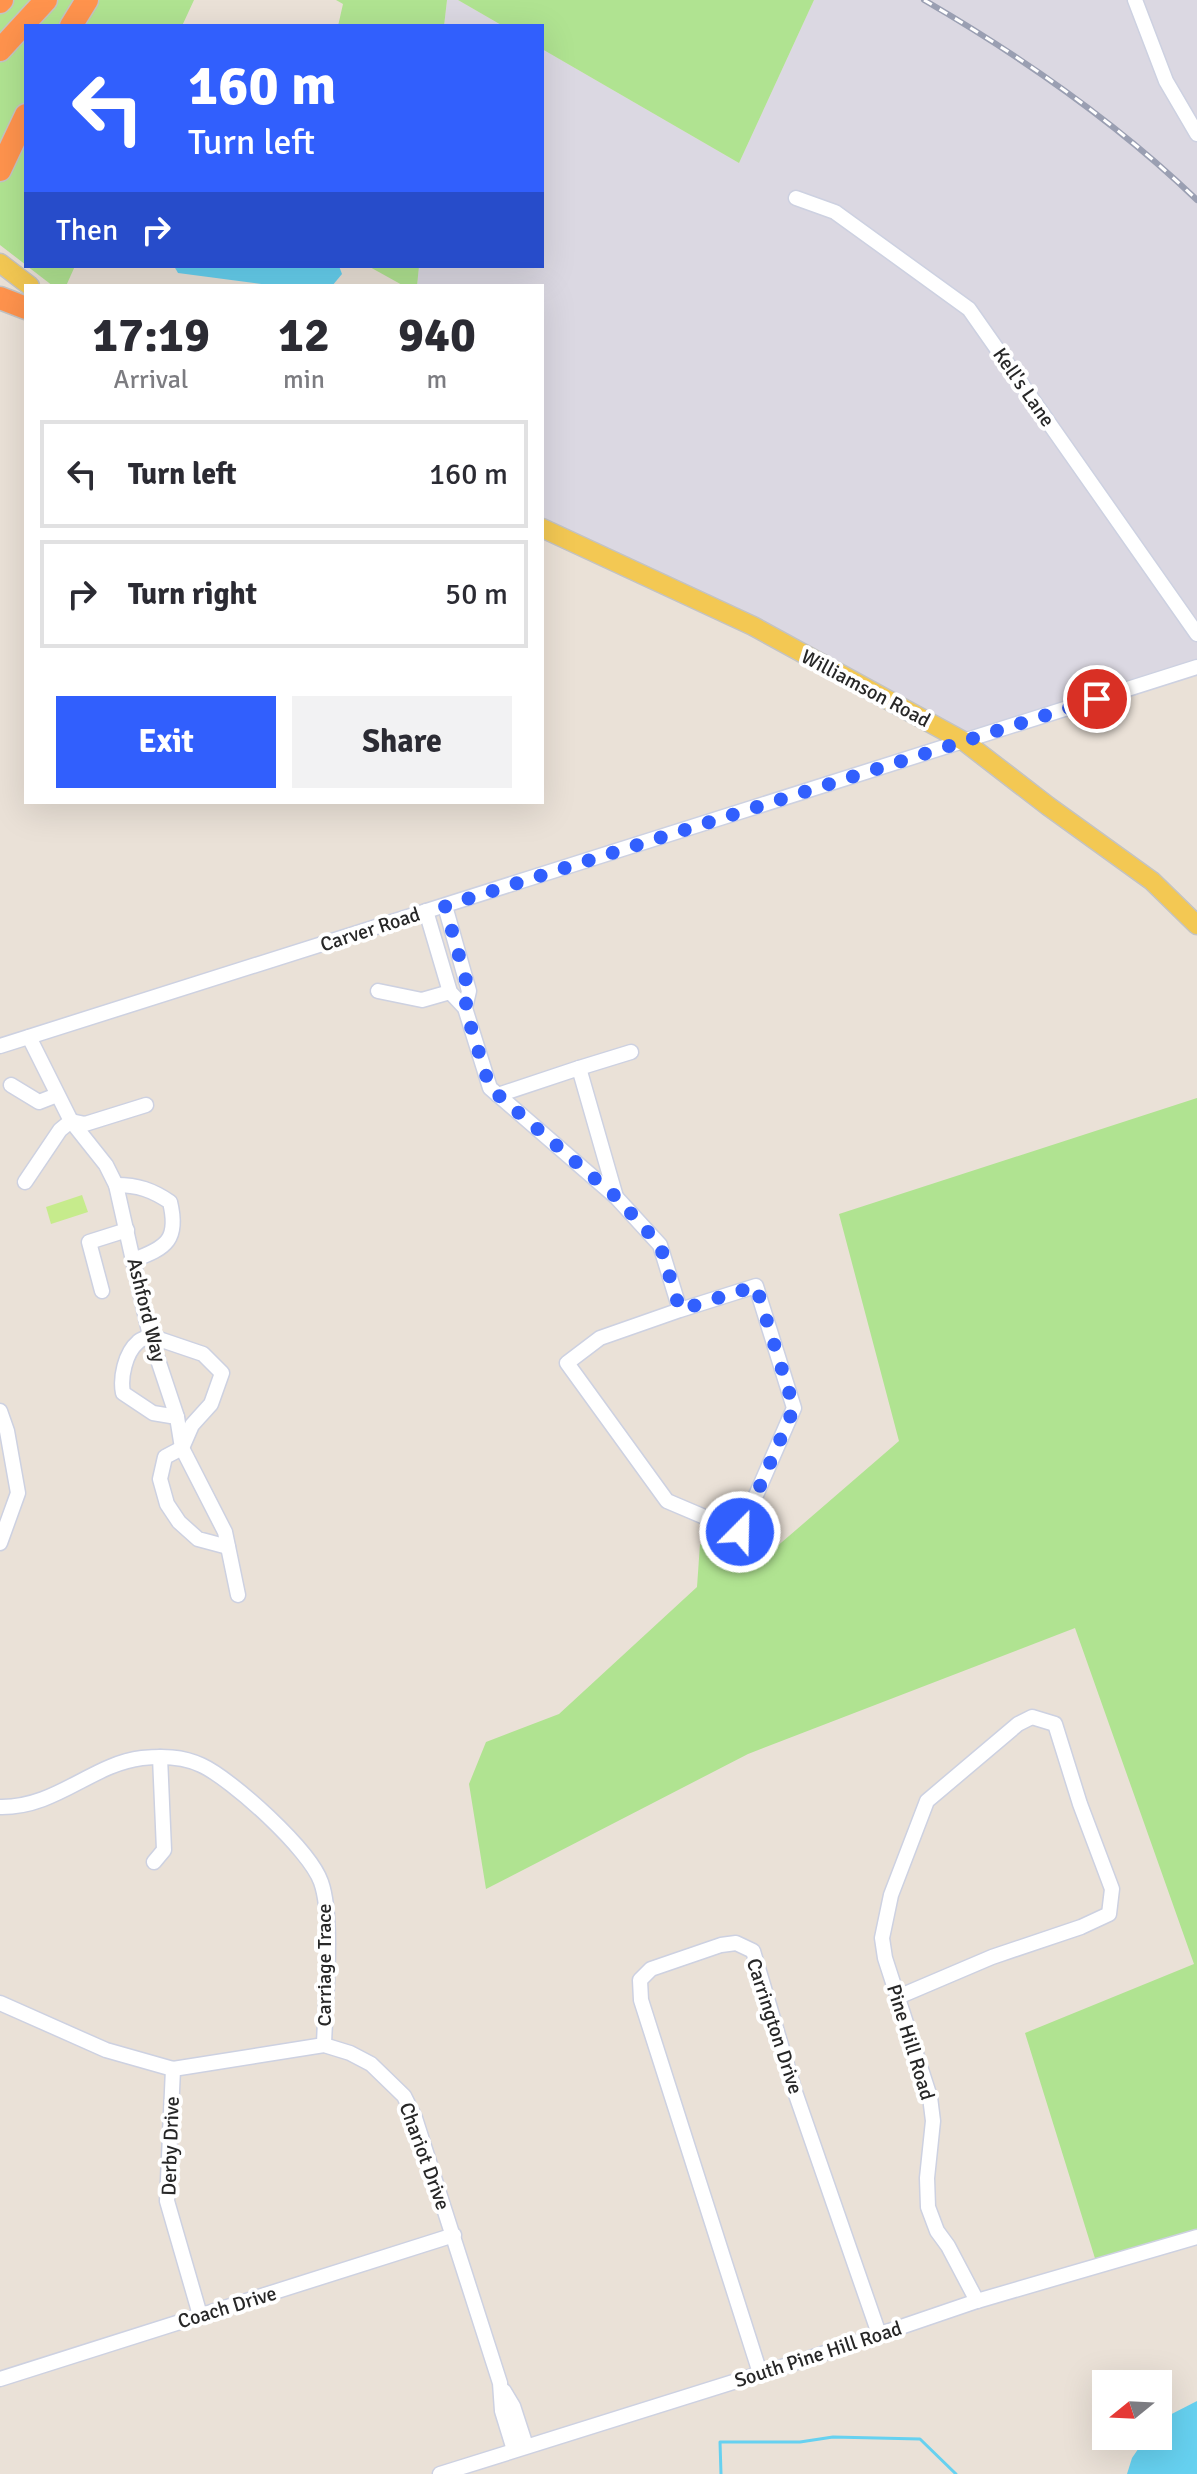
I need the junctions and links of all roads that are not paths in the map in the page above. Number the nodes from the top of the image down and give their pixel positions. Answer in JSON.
{"nodes":[{"id":1,"x":46,"y":0,"type":"edge"},
{"id":2,"x":87,"y":0,"type":"edge"},
{"id":3,"x":1135,"y":0,"type":"edge"},
{"id":4,"x":72,"y":24,"type":"edge"},
{"id":5,"x":0,"y":50,"type":"edge"},
{"id":6,"x":24,"y":119,"type":"edge"},
{"id":7,"x":1197,"y":134,"type":"edge"},
{"id":8,"x":0,"y":170,"type":"edge"},
{"id":9,"x":796,"y":198,"type":"dead end"},
{"id":10,"x":0,"y":263,"type":"edge"},
{"id":11,"x":27,"y":284,"type":"edge"},
{"id":12,"x":0,"y":298,"type":"edge"},
{"id":13,"x":24,"y":307,"type":"edge"},
{"id":14,"x":544,"y":529,"type":"edge"},
{"id":15,"x":1197,"y":634,"type":"edge"},
{"id":16,"x":1197,"y":667,"type":"edge"},
{"id":17,"x":965,"y":742,"type":"junction"},
{"id":18,"x":445,"y":906,"type":"junction"},
{"id":19,"x":426,"y":911,"type":"junction"},
{"id":20,"x":1197,"y":925,"type":"edge"},
{"id":21,"x":378,"y":991,"type":"dead end"},
{"id":22,"x":450,"y":992,"type":"junction"},
{"id":23,"x":465,"y":1008,"type":"junction"},
{"id":24,"x":29,"y":1037,"type":"junction"},
{"id":25,"x":0,"y":1046,"type":"edge"},
{"id":26,"x":631,"y":1052,"type":"dead end"},
{"id":27,"x":579,"y":1068,"type":"junction"},
{"id":28,"x":11,"y":1085,"type":"dead end"},
{"id":29,"x":57,"y":1095,"type":"junction"},
{"id":30,"x":498,"y":1095,"type":"junction"},
{"id":31,"x":146,"y":1105,"type":"dead end"},
{"id":32,"x":71,"y":1121,"type":"junction"},
{"id":33,"x":25,"y":1182,"type":"dead end"},
{"id":34,"x":116,"y":1185,"type":"junction"},
{"id":35,"x":616,"y":1197,"type":"junction"},
{"id":36,"x":127,"y":1230,"type":"junction"},
{"id":37,"x":133,"y":1260,"type":"junction"},
{"id":38,"x":102,"y":1291,"type":"dead end"},
{"id":39,"x":680,"y":1310,"type":"junction"},
{"id":40,"x":150,"y":1336,"type":"junction"},
{"id":41,"x":0,"y":1411,"type":"edge"},
{"id":42,"x":177,"y":1417,"type":"junction"},
{"id":43,"x":182,"y":1448,"type":"junction"},
{"id":44,"x":0,"y":1543,"type":"edge"},
{"id":45,"x":228,"y":1547,"type":"junction"},
{"id":46,"x":238,"y":1595,"type":"dead end"},
{"id":47,"x":160,"y":1757,"type":"junction"},
{"id":48,"x":0,"y":1807,"type":"edge"},
{"id":49,"x":154,"y":1862,"type":"dead end"},
{"id":50,"x":898,"y":1997,"type":"junction"},
{"id":51,"x":0,"y":2003,"type":"edge"},
{"id":52,"x":324,"y":2045,"type":"junction"},
{"id":53,"x":173,"y":2069,"type":"junction"},
{"id":54,"x":454,"y":2235,"type":"junction"},
{"id":55,"x":1197,"y":2237,"type":"edge"},
{"id":56,"x":977,"y":2301,"type":"junction"},
{"id":57,"x":200,"y":2315,"type":"junction"},
{"id":58,"x":879,"y":2334,"type":"junction"},
{"id":59,"x":760,"y":2373,"type":"junction"},
{"id":60,"x":0,"y":2379,"type":"edge"},
{"id":61,"x":520,"y":2448,"type":"junction"},
{"id":62,"x":440,"y":2474,"type":"edge"}],
"edges":[{"from":1,"to":5,"type":"highway"},
{"from":2,"to":4,"type":"highway"},
{"from":3,"to":7,"type":"street"},
{"from":6,"to":8,"type":"highway"},
{"from":9,"to":15,"type":"street","name":"Kell's Lane"},
{"from":10,"to":11,"type":"main road"},
{"from":12,"to":13,"type":"highway"},
{"from":14,"to":17,"type":"main road","name":"Williamson Road"},
{"from":16,"to":17,"type":"street","name":"Carver Road"},
{"from":17,"to":18,"type":"street","name":"Carver Road"},
{"from":17,"to":20,"type":"main road","name":"Williamson Road"},
{"from":18,"to":19,"type":"street","name":"Carver Road"},
{"from":18,"to":23,"type":"street"},
{"from":19,"to":22,"type":"street"},
{"from":19,"to":24,"type":"street","name":"Carver Road"},
{"from":21,"to":22,"type":"street"},
{"from":22,"to":23,"type":"street"},
{"from":23,"to":30,"type":"street"},
{"from":24,"to":25,"type":"street","name":"Carver Road"},
{"from":24,"to":29,"type":"street","name":"Ashford Way"},
{"from":26,"to":27,"type":"street"},
{"from":27,"to":30,"type":"street"},
{"from":27,"to":35,"type":"street"},
{"from":28,"to":29,"type":"street"},
{"from":29,"to":32,"type":"street","name":"Ashford Way"},
{"from":30,"to":35,"type":"street"},
{"from":31,"to":32,"type":"street"},
{"from":32,"to":33,"type":"street"},
{"from":32,"to":34,"type":"street","name":"Ashford Way"},
{"from":34,"to":36,"type":"street","name":"Ashford Way"},
{"from":34,"to":37,"type":"street"},
{"from":35,"to":39,"type":"street"},
{"from":36,"to":37,"type":"street","name":"Ashford Way"},
{"from":36,"to":38,"type":"street"},
{"from":37,"to":40,"type":"street","name":"Ashford Way"},
{"from":39,"to":39,"type":"street"},
{"from":40,"to":42,"type":"street","name":"Ashford Way"},
{"from":40,"to":42,"type":"street"},
{"from":40,"to":43,"type":"street"},
{"from":41,"to":44,"type":"street"},
{"from":42,"to":43,"type":"street","name":"Ashford Way"},
{"from":43,"to":45,"type":"street","name":"Ashford Way"},
{"from":43,"to":45,"type":"street"},
{"from":45,"to":46,"type":"street","name":"Ashford Way"},
{"from":47,"to":48,"type":"street","name":"Carriage Trace"},
{"from":47,"to":49,"type":"street"},
{"from":47,"to":52,"type":"street","name":"Carriage Trace"},
{"from":50,"to":50,"type":"street","name":"Pine Hill Road"},
{"from":50,"to":56,"type":"street","name":"Pine Hill Road"},
{"from":51,"to":53,"type":"street","name":"Chariot Drive"},
{"from":52,"to":53,"type":"street","name":"Chariot Drive"},
{"from":52,"to":54,"type":"street","name":"Chariot Drive"},
{"from":53,"to":57,"type":"street","name":"Derby Drive"},
{"from":54,"to":57,"type":"street","name":"Coach Drive"},
{"from":54,"to":61,"type":"street","name":"Chariot Drive"},
{"from":55,"to":56,"type":"street","name":"South Pine Hill Road"},
{"from":56,"to":58,"type":"street","name":"South Pine Hill Road"},
{"from":57,"to":60,"type":"street","name":"Coach Drive"},
{"from":58,"to":59,"type":"street","name":"South Pine Hill Road"},
{"from":58,"to":59,"type":"street","name":"Carrington Drive"},
{"from":59,"to":61,"type":"street","name":"South Pine Hill Road"},
{"from":61,"to":62,"type":"street","name":"South Pine Hill Road"}]}
